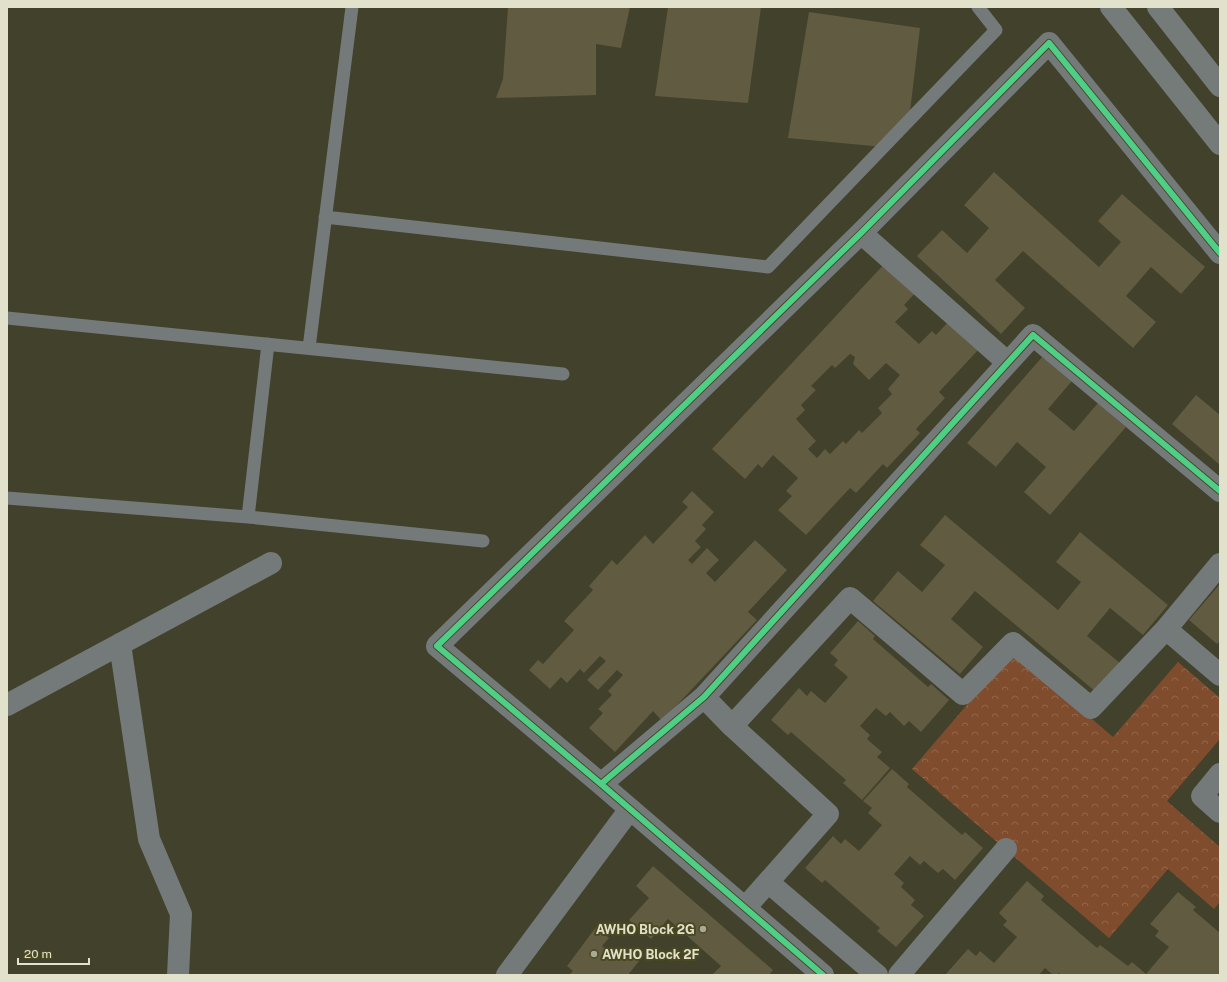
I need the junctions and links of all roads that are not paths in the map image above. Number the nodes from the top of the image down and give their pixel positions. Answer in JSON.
{"nodes":[{"id":1,"x":352,"y":7,"type":"edge"},
{"id":2,"x":978,"y":7,"type":"edge"},
{"id":3,"x":1111,"y":7,"type":"edge"},
{"id":4,"x":1158,"y":7,"type":"edge"},
{"id":5,"x":1220,"y":86,"type":"edge"},
{"id":6,"x":1220,"y":144,"type":"edge"},
{"id":7,"x":325,"y":217,"type":"junction"},
{"id":8,"x":860,"y":233,"type":"junction"},
{"id":9,"x":1220,"y":253,"type":"edge"},
{"id":10,"x":7,"y":318,"type":"edge"},
{"id":11,"x":268,"y":344,"type":"junction"},
{"id":12,"x":309,"y":348,"type":"junction"},
{"id":13,"x":1007,"y":362,"type":"junction"},
{"id":14,"x":563,"y":374,"type":"dead end"},
{"id":15,"x":1220,"y":491,"type":"edge"},
{"id":16,"x":7,"y":498,"type":"edge"},
{"id":17,"x":248,"y":517,"type":"junction"},
{"id":18,"x":483,"y":541,"type":"dead end"},
{"id":19,"x":271,"y":563,"type":"dead end"},
{"id":20,"x":1220,"y":564,"type":"edge"},
{"id":21,"x":1166,"y":629,"type":"junction"},
{"id":22,"x":120,"y":644,"type":"junction"},
{"id":23,"x":1220,"y":675,"type":"edge"},
{"id":24,"x":704,"y":697,"type":"junction"},
{"id":25,"x":7,"y":705,"type":"edge"},
{"id":26,"x":732,"y":726,"type":"junction"},
{"id":27,"x":1220,"y":774,"type":"edge"},
{"id":28,"x":601,"y":784,"type":"junction"},
{"id":29,"x":630,"y":809,"type":"junction"},
{"id":30,"x":1220,"y":812,"type":"edge"},
{"id":31,"x":1006,"y":849,"type":"dead end"},
{"id":32,"x":768,"y":882,"type":"junction"},
{"id":33,"x":745,"y":908,"type":"junction"},
{"id":34,"x":178,"y":975,"type":"edge"},
{"id":35,"x":507,"y":975,"type":"edge"},
{"id":36,"x":823,"y":975,"type":"edge"},
{"id":37,"x":877,"y":975,"type":"edge"},
{"id":38,"x":899,"y":975,"type":"edge"}],
"edges":[{"from":1,"to":7,"type":"lane"},
{"from":2,"to":7,"type":"lane"},
{"from":3,"to":6,"type":"street"},
{"from":4,"to":5,"type":"street"},
{"from":7,"to":12,"type":"lane"},
{"from":8,"to":9,"type":"street"},
{"from":8,"to":13,"type":"street"},
{"from":8,"to":28,"type":"street"},
{"from":10,"to":11,"type":"lane"},
{"from":11,"to":12,"type":"lane"},
{"from":11,"to":17,"type":"lane"},
{"from":12,"to":14,"type":"lane"},
{"from":13,"to":15,"type":"street"},
{"from":13,"to":24,"type":"street"},
{"from":16,"to":17,"type":"lane"},
{"from":17,"to":18,"type":"lane"},
{"from":19,"to":22,"type":"street"},
{"from":20,"to":21,"type":"street"},
{"from":21,"to":23,"type":"street"},
{"from":21,"to":26,"type":"street"},
{"from":22,"to":25,"type":"street"},
{"from":22,"to":34,"type":"street"},
{"from":24,"to":26,"type":"street"},
{"from":24,"to":28,"type":"street"},
{"from":26,"to":32,"type":"street"},
{"from":27,"to":30,"type":"street"},
{"from":28,"to":29,"type":"street"},
{"from":29,"to":33,"type":"street"},
{"from":29,"to":35,"type":"street"},
{"from":31,"to":38,"type":"street"},
{"from":32,"to":33,"type":"street"},
{"from":32,"to":37,"type":"street"},
{"from":33,"to":36,"type":"street"}]}
